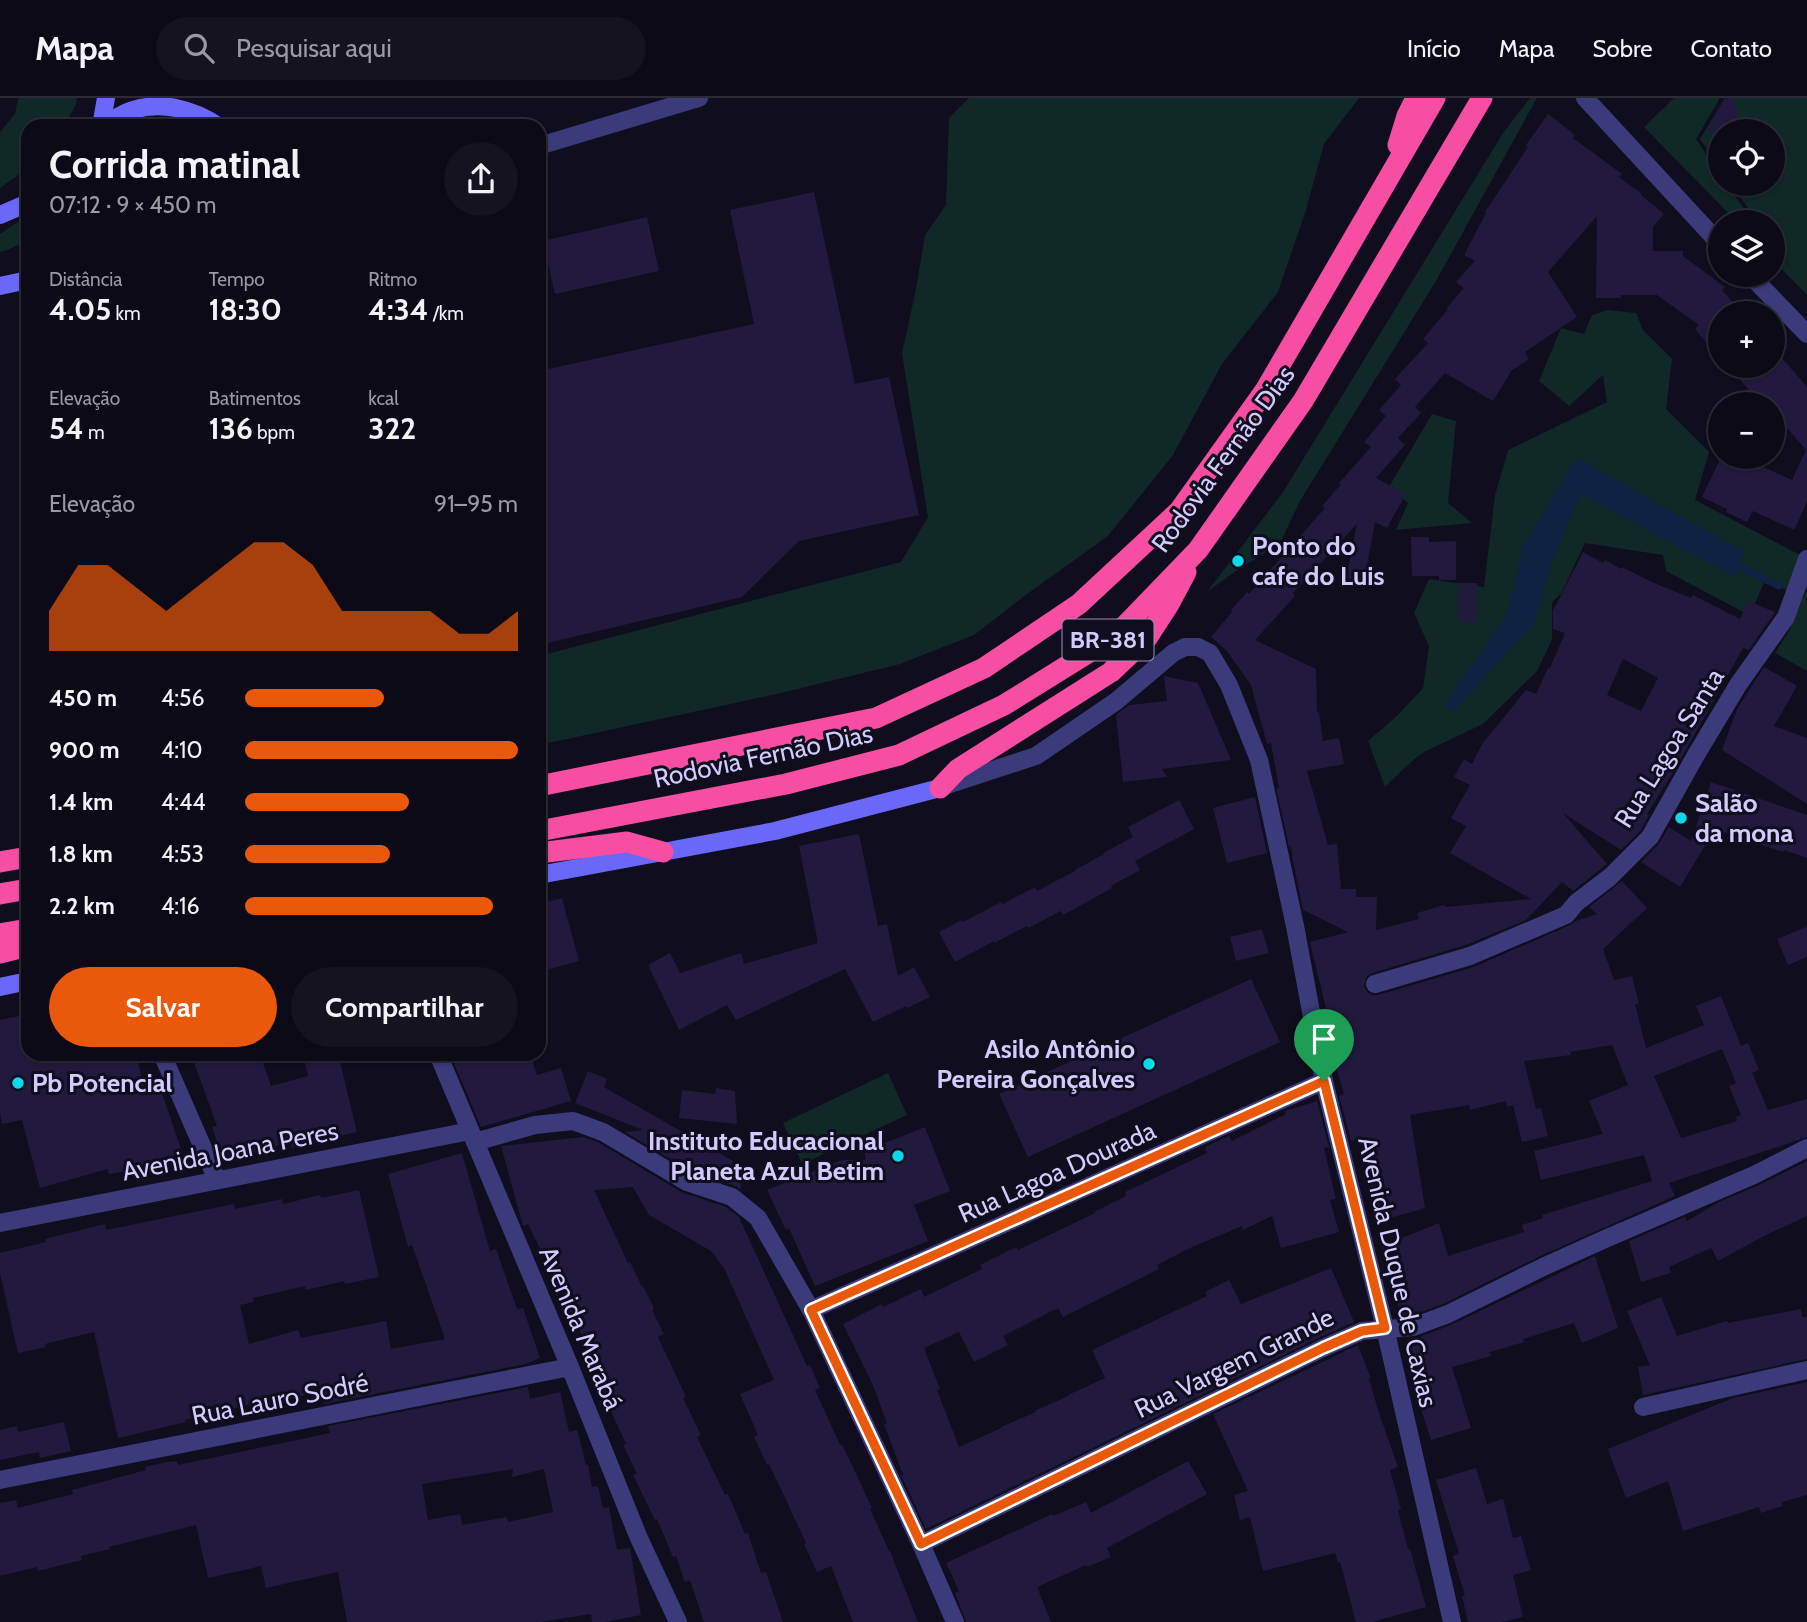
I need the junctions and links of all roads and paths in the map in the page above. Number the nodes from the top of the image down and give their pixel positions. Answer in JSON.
{"nodes":[{"id":1,"x":106,"y":98,"type":"edge"},
{"id":2,"x":700,"y":98,"type":"edge"},
{"id":3,"x":1416,"y":98,"type":"edge"},
{"id":4,"x":1435,"y":98,"type":"edge"},
{"id":5,"x":1585,"y":98,"type":"edge"},
{"id":6,"x":1481,"y":102,"type":"edge"},
{"id":7,"x":199,"y":107,"type":"edge"},
{"id":8,"x":103,"y":119,"type":"edge"},
{"id":9,"x":115,"y":119,"type":"edge"},
{"id":10,"x":546,"y":144,"type":"edge"},
{"id":11,"x":1385,"y":185,"type":"junction"},
{"id":12,"x":21,"y":205,"type":"edge"},
{"id":13,"x":0,"y":215,"type":"edge"},
{"id":14,"x":1708,"y":231,"type":"edge"},
{"id":15,"x":21,"y":282,"type":"edge"},
{"id":16,"x":0,"y":286,"type":"edge"},
{"id":17,"x":1762,"y":287,"type":"edge"},
{"id":18,"x":1807,"y":334,"type":"edge"},
{"id":19,"x":1198,"y":550,"type":"junction"},
{"id":20,"x":1807,"y":559,"type":"edge"},
{"id":21,"x":546,"y":785,"type":"edge"},
{"id":22,"x":940,"y":788,"type":"junction"},
{"id":23,"x":546,"y":830,"type":"edge"},
{"id":24,"x":546,"y":852,"type":"edge"},
{"id":25,"x":663,"y":852,"type":"junction"},
{"id":26,"x":21,"y":858,"type":"edge"},
{"id":27,"x":0,"y":862,"type":"edge"},
{"id":28,"x":546,"y":874,"type":"edge"},
{"id":29,"x":21,"y":890,"type":"edge"},
{"id":30,"x":0,"y":894,"type":"edge"},
{"id":31,"x":21,"y":930,"type":"edge"},
{"id":32,"x":0,"y":934,"type":"edge"},
{"id":33,"x":21,"y":948,"type":"edge"},
{"id":34,"x":0,"y":953,"type":"edge"},
{"id":35,"x":21,"y":982,"type":"edge"},
{"id":36,"x":1375,"y":984,"type":"dead end"},
{"id":37,"x":0,"y":987,"type":"edge"},
{"id":38,"x":165,"y":1061,"type":"edge"},
{"id":39,"x":441,"y":1061,"type":"edge"},
{"id":40,"x":1324,"y":1081,"type":"junction"},
{"id":41,"x":472,"y":1136,"type":"junction"},
{"id":42,"x":1807,"y":1148,"type":"edge"},
{"id":43,"x":217,"y":1180,"type":"junction"},
{"id":44,"x":0,"y":1223,"type":"edge"},
{"id":45,"x":811,"y":1310,"type":"junction"},
{"id":46,"x":1385,"y":1328,"type":"junction"},
{"id":47,"x":570,"y":1367,"type":"junction"},
{"id":48,"x":1807,"y":1370,"type":"edge"},
{"id":49,"x":1643,"y":1407,"type":"dead end"},
{"id":50,"x":0,"y":1480,"type":"edge"},
{"id":51,"x":921,"y":1544,"type":"junction"},
{"id":52,"x":678,"y":1622,"type":"edge"},
{"id":53,"x":955,"y":1622,"type":"edge"},
{"id":54,"x":1452,"y":1622,"type":"edge"}],
"edges":[{"from":1,"to":8,"type":"main road"},
{"from":2,"to":10,"type":"street"},
{"from":3,"to":11,"type":"highway"},
{"from":4,"to":11,"type":"highway","name":"Rodovia Fernão Dias","number":"BR-381"},
{"from":5,"to":14,"type":"street"},
{"from":6,"to":19,"type":"highway","name":"Rodovia Fernão Dias","number":"BR-381"},
{"from":7,"to":9,"type":"main road"},
{"from":11,"to":21,"type":"highway","name":"Rodovia Fernão Dias","number":"BR-381"},
{"from":12,"to":13,"type":"main road"},
{"from":15,"to":16,"type":"main road"},
{"from":17,"to":18,"type":"street"},
{"from":19,"to":22,"type":"highway"},
{"from":19,"to":23,"type":"highway","name":"Rodovia Fernão Dias","number":"BR-381"},
{"from":20,"to":36,"type":"street","name":"Rua Lagoa Santa"},
{"from":22,"to":25,"type":"main road"},
{"from":22,"to":40,"type":"street","name":"Avenida Duque de Caxias"},
{"from":24,"to":25,"type":"highway"},
{"from":25,"to":28,"type":"main road"},
{"from":26,"to":27,"type":"highway"},
{"from":29,"to":30,"type":"highway"},
{"from":31,"to":32,"type":"highway"},
{"from":33,"to":34,"type":"highway"},
{"from":35,"to":37,"type":"main road"},
{"from":38,"to":43,"type":"street"},
{"from":39,"to":41,"type":"street","name":"Avenida Marabá"},
{"from":40,"to":45,"type":"street","name":"Rua Lagoa Dourada"},
{"from":40,"to":46,"type":"street","name":"Avenida Duque de Caxias"},
{"from":41,"to":43,"type":"street","name":"Avenida Joana Peres"},
{"from":41,"to":45,"type":"street","name":"Avenida Joana Peres"},
{"from":41,"to":47,"type":"street","name":"Avenida Marabá"},
{"from":42,"to":46,"type":"street","name":"Rua Vargem Grande"},
{"from":43,"to":44,"type":"street","name":"Avenida Joana Peres"},
{"from":45,"to":51,"type":"street","name":"Avenida Joana Peres"},
{"from":46,"to":51,"type":"street","name":"Rua Vargem Grande"},
{"from":46,"to":54,"type":"street","name":"Avenida Duque de Caxias"},
{"from":47,"to":50,"type":"street","name":"Rua Lauro Sodré"},
{"from":47,"to":52,"type":"street","name":"Avenida Marabá"},
{"from":48,"to":49,"type":"street"},
{"from":51,"to":53,"type":"street","name":"Avenida Joana Peres"}]}
